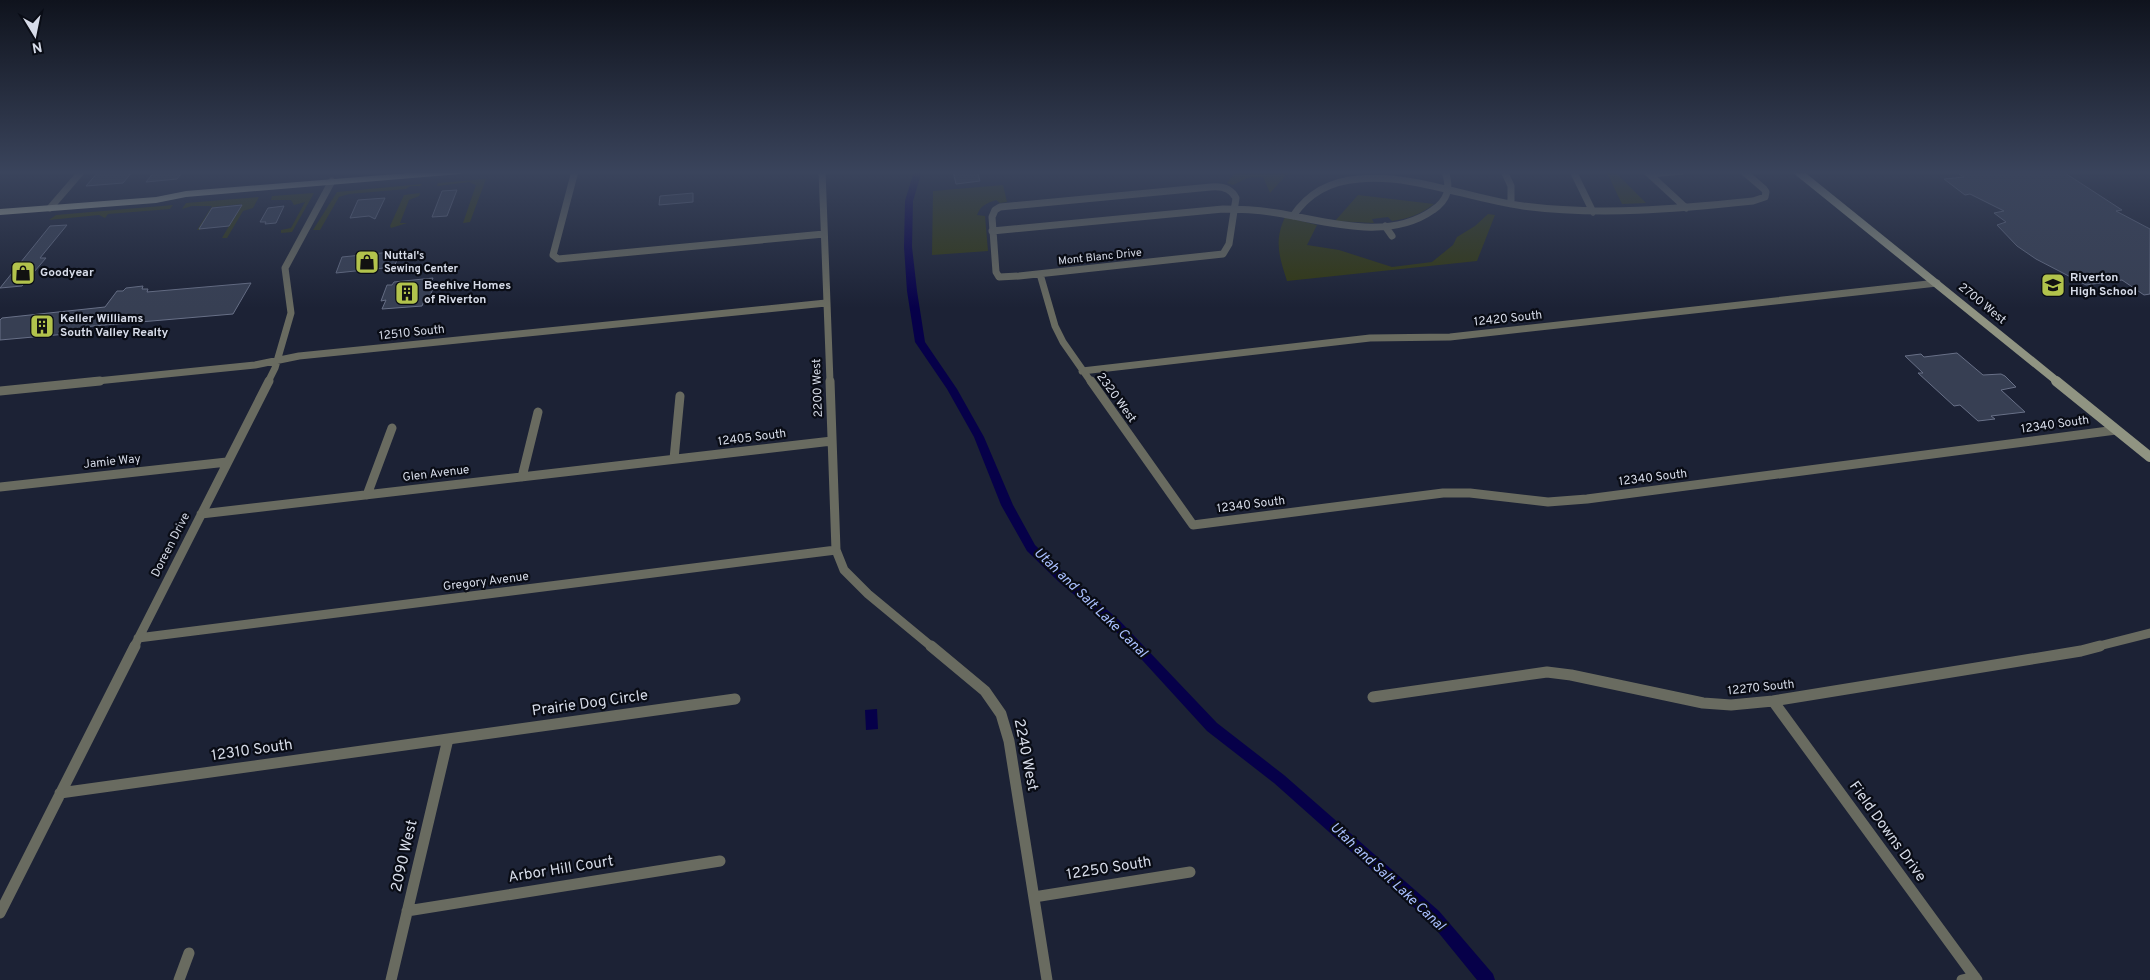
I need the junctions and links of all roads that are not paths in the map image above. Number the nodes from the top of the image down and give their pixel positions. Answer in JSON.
{"nodes":[{"id":1,"x":313,"y":217,"type":"edge"},
{"id":2,"x":562,"y":217,"type":"edge"},
{"id":3,"x":823,"y":217,"type":"edge"},
{"id":4,"x":992,"y":217,"type":"edge"},
{"id":5,"x":1149,"y":217,"type":"edge"},
{"id":6,"x":1233,"y":217,"type":"edge"},
{"id":7,"x":1296,"y":217,"type":"edge"},
{"id":8,"x":1421,"y":217,"type":"edge"},
{"id":9,"x":1855,"y":217,"type":"edge"},
{"id":10,"x":1385,"y":226,"type":"junction"},
{"id":11,"x":992,"y":231,"type":"junction"},
{"id":12,"x":824,"y":234,"type":"junction"},
{"id":13,"x":1392,"y":236,"type":"dead end"},
{"id":14,"x":1040,"y":274,"type":"junction"},
{"id":15,"x":1937,"y":283,"type":"junction"},
{"id":16,"x":826,"y":304,"type":"junction"},
{"id":17,"x":277,"y":360,"type":"junction"},
{"id":18,"x":1082,"y":371,"type":"junction"},
{"id":19,"x":0,"y":390,"type":"edge"},
{"id":20,"x":680,"y":396,"type":"dead end"},
{"id":21,"x":538,"y":412,"type":"dead end"},
{"id":22,"x":392,"y":428,"type":"dead end"},
{"id":23,"x":2116,"y":430,"type":"junction"},
{"id":24,"x":832,"y":441,"type":"junction"},
{"id":25,"x":2150,"y":457,"type":"edge"},
{"id":26,"x":674,"y":459,"type":"junction"},
{"id":27,"x":227,"y":462,"type":"junction"},
{"id":28,"x":522,"y":477,"type":"junction"},
{"id":29,"x":0,"y":487,"type":"edge"},
{"id":30,"x":367,"y":494,"type":"junction"},
{"id":31,"x":201,"y":514,"type":"junction"},
{"id":32,"x":1193,"y":526,"type":"joint"},
{"id":33,"x":836,"y":550,"type":"junction"},
{"id":34,"x":868,"y":594,"type":"joint"},
{"id":35,"x":2150,"y":633,"type":"edge"},
{"id":36,"x":138,"y":638,"type":"junction"},
{"id":37,"x":1373,"y":698,"type":"dead end"},
{"id":38,"x":735,"y":699,"type":"dead end"},
{"id":39,"x":1773,"y":701,"type":"junction"},
{"id":40,"x":448,"y":739,"type":"junction"},
{"id":41,"x":60,"y":793,"type":"junction"},
{"id":42,"x":720,"y":861,"type":"dead end"},
{"id":43,"x":1190,"y":872,"type":"dead end"},
{"id":44,"x":1034,"y":897,"type":"junction"},
{"id":45,"x":407,"y":911,"type":"junction"},
{"id":46,"x":0,"y":914,"type":"edge"},
{"id":47,"x":189,"y":952,"type":"dead end"},
{"id":48,"x":1976,"y":979,"type":"edge"},
{"id":49,"x":179,"y":980,"type":"edge"},
{"id":50,"x":391,"y":980,"type":"edge"},
{"id":51,"x":1047,"y":980,"type":"edge"},
{"id":52,"x":1962,"y":980,"type":"edge"}],
"edges":[{"from":1,"to":17,"type":"street","name":"Doreen Drive"},
{"from":2,"to":12,"type":"street"},
{"from":3,"to":12,"type":"street","name":"2200 West"},
{"from":4,"to":11,"type":"street","name":"Mont Blanc Drive"},
{"from":5,"to":11,"type":"street"},
{"from":6,"to":14,"type":"street","name":"Mont Blanc Drive"},
{"from":7,"to":10,"type":"street"},
{"from":8,"to":10,"type":"street"},
{"from":9,"to":15,"type":"main road","name":"2700 West"},
{"from":10,"to":13,"type":"street"},
{"from":11,"to":14,"type":"street","name":"Mont Blanc Drive"},
{"from":12,"to":16,"type":"street","name":"2200 West"},
{"from":14,"to":18,"type":"street","name":"2320 West"},
{"from":15,"to":18,"type":"street","name":"12420 South"},
{"from":15,"to":23,"type":"main road","name":"2700 West"},
{"from":16,"to":17,"type":"street","name":"12510 South"},
{"from":16,"to":24,"type":"street","name":"2200 West"},
{"from":17,"to":19,"type":"street","name":"12510 South"},
{"from":17,"to":27,"type":"street","name":"Doreen Drive"},
{"from":18,"to":32,"type":"street","name":"2320 West"},
{"from":20,"to":26,"type":"street"},
{"from":21,"to":28,"type":"street"},
{"from":22,"to":30,"type":"street"},
{"from":23,"to":25,"type":"main road","name":"2700 West"},
{"from":23,"to":32,"type":"street","name":"12340 South"},
{"from":24,"to":26,"type":"street","name":"12405 South"},
{"from":24,"to":33,"type":"street","name":"2200 West"},
{"from":26,"to":28,"type":"street","name":"Glen Avenue"},
{"from":27,"to":29,"type":"street","name":"Jamie Way"},
{"from":27,"to":31,"type":"street","name":"Doreen Drive"},
{"from":28,"to":30,"type":"street","name":"Glen Avenue"},
{"from":30,"to":31,"type":"street","name":"Glen Avenue"},
{"from":31,"to":36,"type":"street","name":"Doreen Drive"},
{"from":33,"to":34,"type":"street","name":"2200 West"},
{"from":33,"to":36,"type":"street","name":"Gregory Avenue"},
{"from":34,"to":44,"type":"street","name":"2240 West"},
{"from":35,"to":39,"type":"street","name":"12270 South"},
{"from":36,"to":41,"type":"street","name":"Doreen Drive"},
{"from":37,"to":39,"type":"street","name":"12270 South"},
{"from":38,"to":40,"type":"street","name":"Prairie Dog Circle"},
{"from":39,"to":48,"type":"street","name":"Field Downs Drive"},
{"from":40,"to":41,"type":"street","name":"12310 South"},
{"from":40,"to":45,"type":"street","name":"2090 West"},
{"from":41,"to":46,"type":"street","name":"Doreen Drive"},
{"from":42,"to":45,"type":"street","name":"Arbor Hill Court"},
{"from":43,"to":44,"type":"street","name":"12250 South"},
{"from":44,"to":51,"type":"street","name":"2240 West"},
{"from":45,"to":50,"type":"street","name":"2090 West"},
{"from":47,"to":49,"type":"street"},
{"from":48,"to":52,"type":"street"}]}
